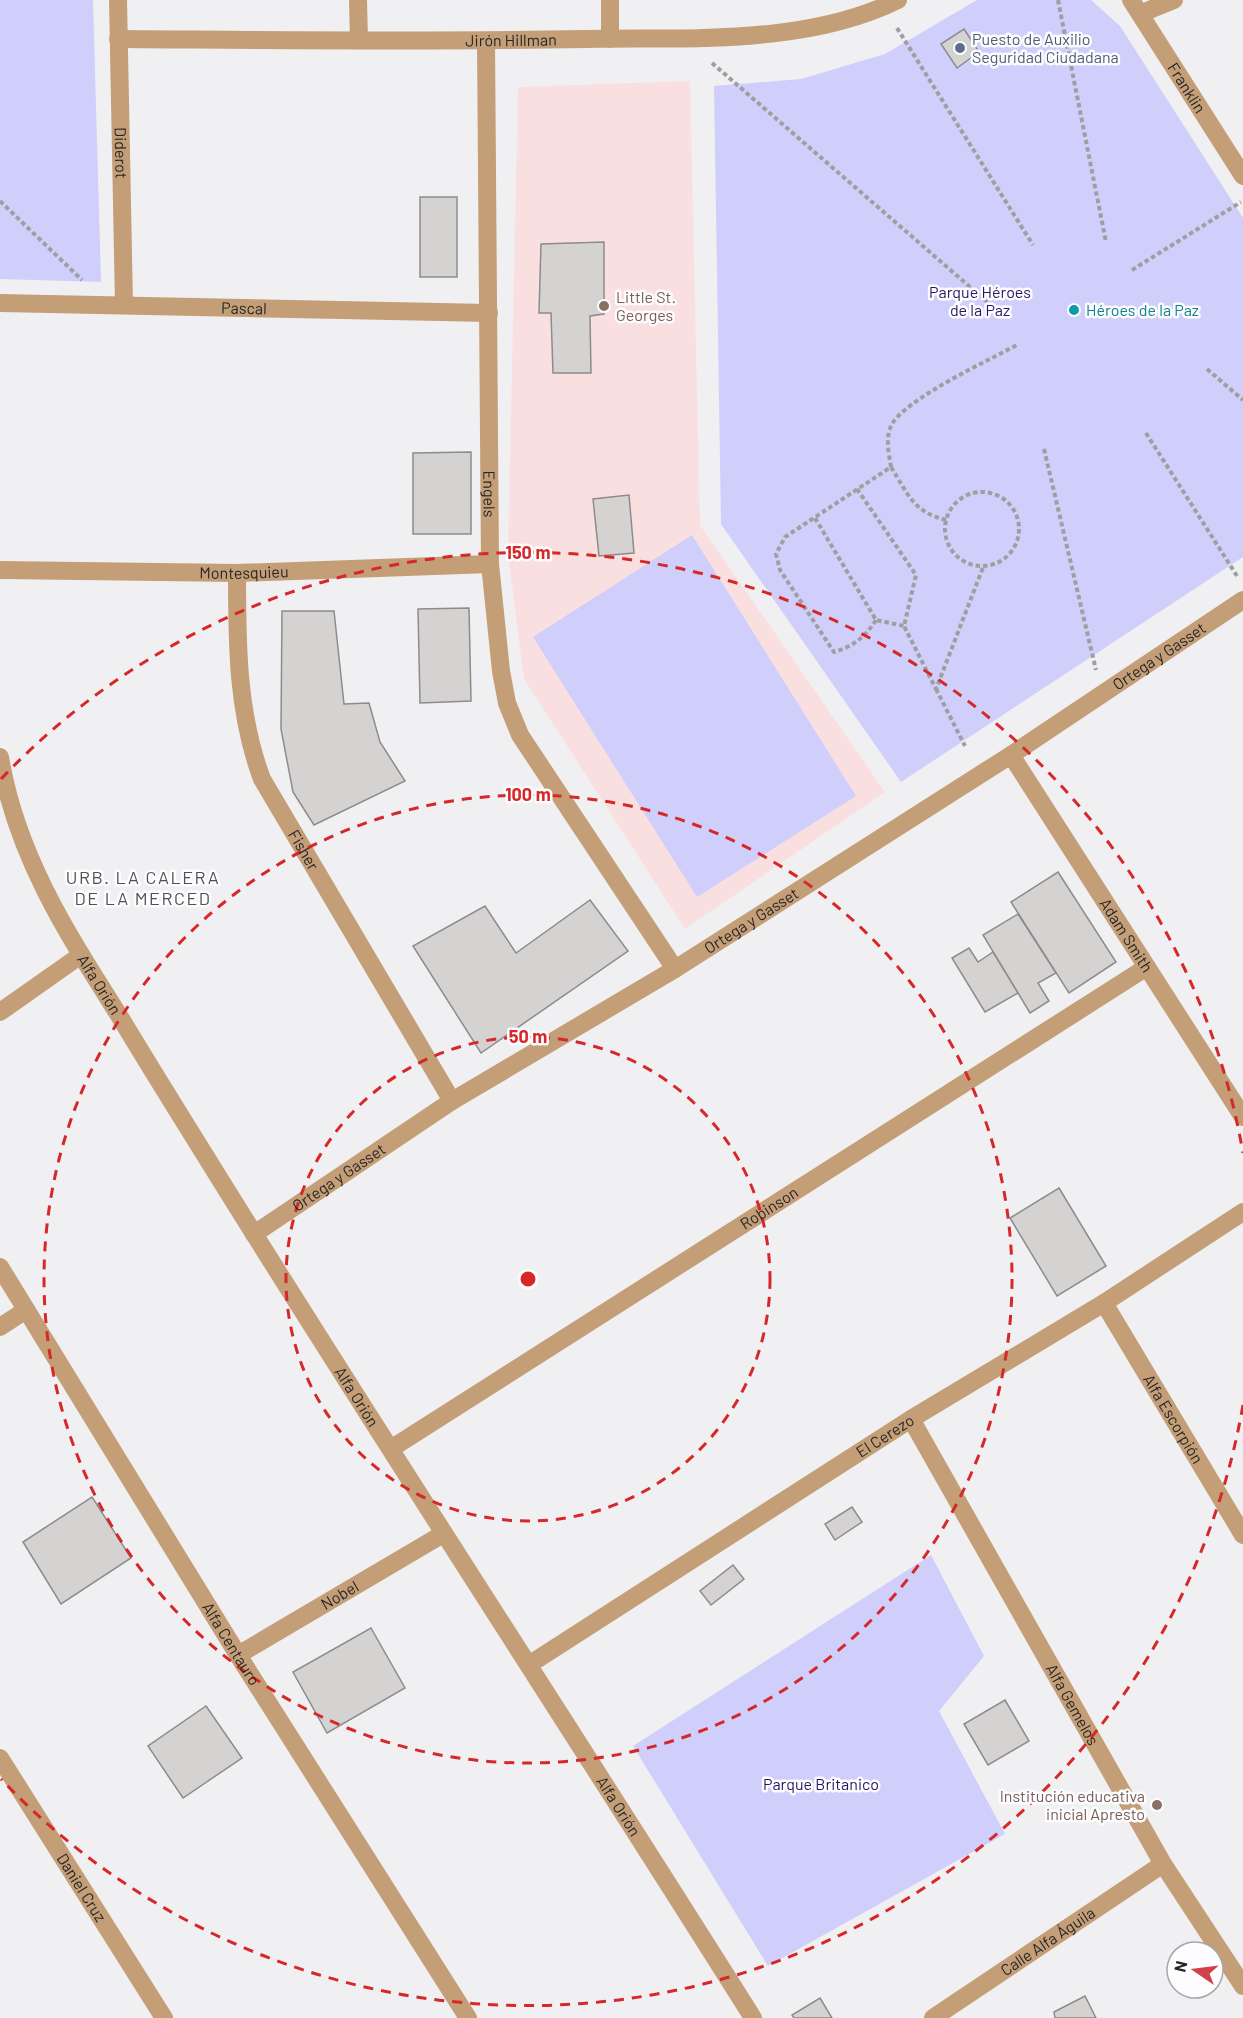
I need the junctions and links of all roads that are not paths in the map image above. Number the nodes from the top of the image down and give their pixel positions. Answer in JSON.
{"nodes":[{"id":1,"x":118,"y":0,"type":"edge"},
{"id":2,"x":358,"y":0,"type":"edge"},
{"id":3,"x":610,"y":0,"type":"edge"},
{"id":4,"x":1174,"y":0,"type":"edge"},
{"id":5,"x":891,"y":3,"type":"edge"},
{"id":6,"x":1136,"y":7,"type":"edge"},
{"id":7,"x":118,"y":39,"type":"junction"},
{"id":8,"x":610,"y":39,"type":"junction"},
{"id":9,"x":359,"y":40,"type":"junction"},
{"id":10,"x":486,"y":41,"type":"junction"},
{"id":11,"x":1243,"y":176,"type":"edge"},
{"id":12,"x":0,"y":303,"type":"edge"},
{"id":13,"x":116,"y":305,"type":"junction"},
{"id":14,"x":489,"y":314,"type":"junction"},
{"id":15,"x":490,"y":564,"type":"junction"},
{"id":16,"x":0,"y":570,"type":"edge"},
{"id":17,"x":237,"y":573,"type":"junction"},
{"id":18,"x":1243,"y":600,"type":"edge"},
{"id":19,"x":1011,"y":755,"type":"junction"},
{"id":20,"x":0,"y":757,"type":"edge"},
{"id":21,"x":81,"y":955,"type":"junction"},
{"id":22,"x":1147,"y":967,"type":"junction"},
{"id":23,"x":675,"y":969,"type":"junction"},
{"id":24,"x":0,"y":1012,"type":"edge"},
{"id":25,"x":452,"y":1101,"type":"junction"},
{"id":26,"x":1243,"y":1117,"type":"edge"},
{"id":27,"x":1243,"y":1212,"type":"edge"},
{"id":28,"x":254,"y":1234,"type":"junction"},
{"id":29,"x":0,"y":1267,"type":"edge"},
{"id":30,"x":1104,"y":1303,"type":"junction"},
{"id":31,"x":26,"y":1310,"type":"junction"},
{"id":32,"x":0,"y":1327,"type":"edge"},
{"id":33,"x":911,"y":1419,"type":"junction"},
{"id":34,"x":392,"y":1448,"type":"junction"},
{"id":35,"x":1242,"y":1530,"type":"edge"},
{"id":36,"x":442,"y":1534,"type":"junction"},
{"id":37,"x":238,"y":1655,"type":"junction"},
{"id":38,"x":530,"y":1664,"type":"junction"},
{"id":39,"x":0,"y":1758,"type":"edge"},
{"id":40,"x":1163,"y":1864,"type":"junction"},
{"id":41,"x":1243,"y":1986,"type":"edge"},
{"id":42,"x":467,"y":2017,"type":"edge"},
{"id":43,"x":164,"y":2018,"type":"edge"},
{"id":44,"x":753,"y":2018,"type":"edge"},
{"id":45,"x":933,"y":2018,"type":"edge"}],
"edges":[{"from":1,"to":7,"type":"street","name":"Diderot"},
{"from":2,"to":9,"type":"street"},
{"from":3,"to":8,"type":"street"},
{"from":4,"to":6,"type":"street"},
{"from":5,"to":8,"type":"street","name":"Jirón Hillman"},
{"from":6,"to":11,"type":"street","name":"Franklin"},
{"from":7,"to":9,"type":"street","name":"Jirón Hillman"},
{"from":7,"to":13,"type":"street","name":"Diderot"},
{"from":8,"to":10,"type":"street","name":"Jirón Hillman"},
{"from":9,"to":10,"type":"street","name":"Jirón Hillman"},
{"from":10,"to":14,"type":"street","name":"Engels"},
{"from":12,"to":13,"type":"street","name":"Pascal"},
{"from":13,"to":14,"type":"street","name":"Pascal"},
{"from":14,"to":15,"type":"street","name":"Engels"},
{"from":15,"to":17,"type":"street","name":"Montesquieu"},
{"from":15,"to":23,"type":"street","name":"Engels"},
{"from":16,"to":17,"type":"street","name":"Montesquieu"},
{"from":17,"to":25,"type":"street","name":"Fisher"},
{"from":18,"to":19,"type":"street","name":"Ortega y Gasset"},
{"from":19,"to":22,"type":"street","name":"Adam Smith"},
{"from":19,"to":23,"type":"street","name":"Ortega y Gasset"},
{"from":20,"to":21,"type":"street","name":"Alfa Orión"},
{"from":21,"to":24,"type":"street"},
{"from":21,"to":28,"type":"street","name":"Alfa Orión"},
{"from":22,"to":26,"type":"street","name":"Adam Smith"},
{"from":22,"to":34,"type":"street","name":"Robinson"},
{"from":23,"to":25,"type":"street","name":"Ortega y Gasset"},
{"from":25,"to":28,"type":"street","name":"Ortega y Gasset"},
{"from":27,"to":30,"type":"street","name":"El Cerezo"},
{"from":28,"to":34,"type":"street","name":"Alfa Orión"},
{"from":29,"to":31,"type":"street","name":"Alfa Centauro"},
{"from":30,"to":33,"type":"street","name":"El Cerezo"},
{"from":30,"to":35,"type":"street","name":"Alfa Escorpión"},
{"from":31,"to":32,"type":"street"},
{"from":31,"to":37,"type":"street","name":"Alfa Centauro"},
{"from":33,"to":38,"type":"street","name":"El Cerezo"},
{"from":33,"to":40,"type":"street","name":"Alfa Gemelos"},
{"from":34,"to":36,"type":"street","name":"Alfa Orión"},
{"from":36,"to":37,"type":"street","name":"Nobel"},
{"from":36,"to":38,"type":"street","name":"Alfa Orión"},
{"from":37,"to":42,"type":"street","name":"Alfa Centauro"},
{"from":38,"to":44,"type":"street","name":"Alfa Orión"},
{"from":39,"to":43,"type":"street","name":"Daniel Cruz"},
{"from":40,"to":41,"type":"street","name":"Alfa Gemelos"},
{"from":40,"to":45,"type":"street","name":"Calle Alfa Águila"}]}
